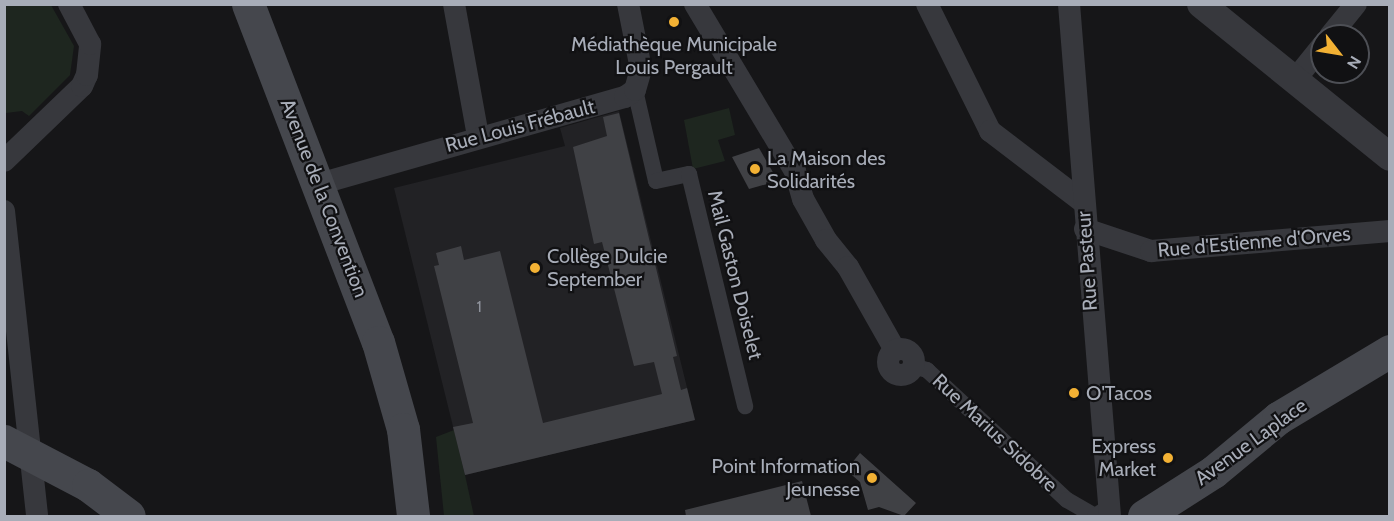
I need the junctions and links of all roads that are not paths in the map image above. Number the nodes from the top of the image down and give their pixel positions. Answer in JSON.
{"nodes":[{"id":1,"x":69,"y":4,"type":"edge"},
{"id":2,"x":248,"y":4,"type":"edge"},
{"id":3,"x":454,"y":4,"type":"edge"},
{"id":4,"x":628,"y":4,"type":"edge"},
{"id":5,"x":695,"y":4,"type":"edge"},
{"id":6,"x":927,"y":4,"type":"edge"},
{"id":7,"x":1069,"y":4,"type":"edge"},
{"id":8,"x":1201,"y":4,"type":"edge"},
{"id":9,"x":1356,"y":4,"type":"edge"},
{"id":10,"x":1340,"y":24,"type":"edge"},
{"id":11,"x":1310,"y":61,"type":"edge"},
{"id":12,"x":1294,"y":81,"type":"junction"},
{"id":13,"x":634,"y":90,"type":"junction"},
{"id":14,"x":478,"y":136,"type":"junction"},
{"id":15,"x":1389,"y":157,"type":"edge"},
{"id":16,"x":4,"y":161,"type":"edge"},
{"id":17,"x":319,"y":184,"type":"junction"},
{"id":18,"x":1083,"y":202,"type":"junction"},
{"id":19,"x":4,"y":211,"type":"edge"},
{"id":20,"x":1085,"y":229,"type":"junction"},
{"id":21,"x":1389,"y":231,"type":"edge"},
{"id":22,"x":1389,"y":351,"type":"edge"},
{"id":23,"x":913,"y":366,"type":"joint"},
{"id":24,"x":745,"y":406,"type":"dead end"},
{"id":25,"x":18,"y":460,"type":"edge"},
{"id":26,"x":1108,"y":513,"type":"edge"},
{"id":27,"x":38,"y":516,"type":"edge"},
{"id":28,"x":105,"y":516,"type":"edge"},
{"id":29,"x":129,"y":516,"type":"edge"},
{"id":30,"x":413,"y":516,"type":"edge"},
{"id":31,"x":1144,"y":516,"type":"edge"}],
"edges":[{"from":1,"to":16,"type":"street"},
{"from":2,"to":17,"type":"main road","name":"Avenue de la Convention"},
{"from":3,"to":14,"type":"street"},
{"from":4,"to":13,"type":"street"},
{"from":5,"to":23,"type":"street","name":"Rue Marius Sidobre"},
{"from":6,"to":18,"type":"street"},
{"from":7,"to":18,"type":"street","name":"Rue Pasteur"},
{"from":8,"to":12,"type":"street"},
{"from":9,"to":10,"type":"street"},
{"from":11,"to":12,"type":"street"},
{"from":12,"to":15,"type":"street"},
{"from":13,"to":14,"type":"street","name":"Rue Louis Frébault"},
{"from":13,"to":24,"type":"street","name":"Mail Gaston Doiselet"},
{"from":14,"to":17,"type":"street","name":"Rue Louis Frébault"},
{"from":17,"to":30,"type":"main road","name":"Avenue de la Convention"},
{"from":18,"to":20,"type":"street","name":"Rue Pasteur"},
{"from":19,"to":25,"type":"street"},
{"from":20,"to":21,"type":"street","name":"Rue d'Estienne d'Orves"},
{"from":20,"to":26,"type":"street","name":"Rue Pasteur"},
{"from":22,"to":31,"type":"main road","name":"Avenue Laplace"},
{"from":23,"to":26,"type":"street","name":"Rue Marius Sidobre"},
{"from":25,"to":27,"type":"street"},
{"from":25,"to":28,"type":"main road"},
{"from":25,"to":29,"type":"main road"}]}
